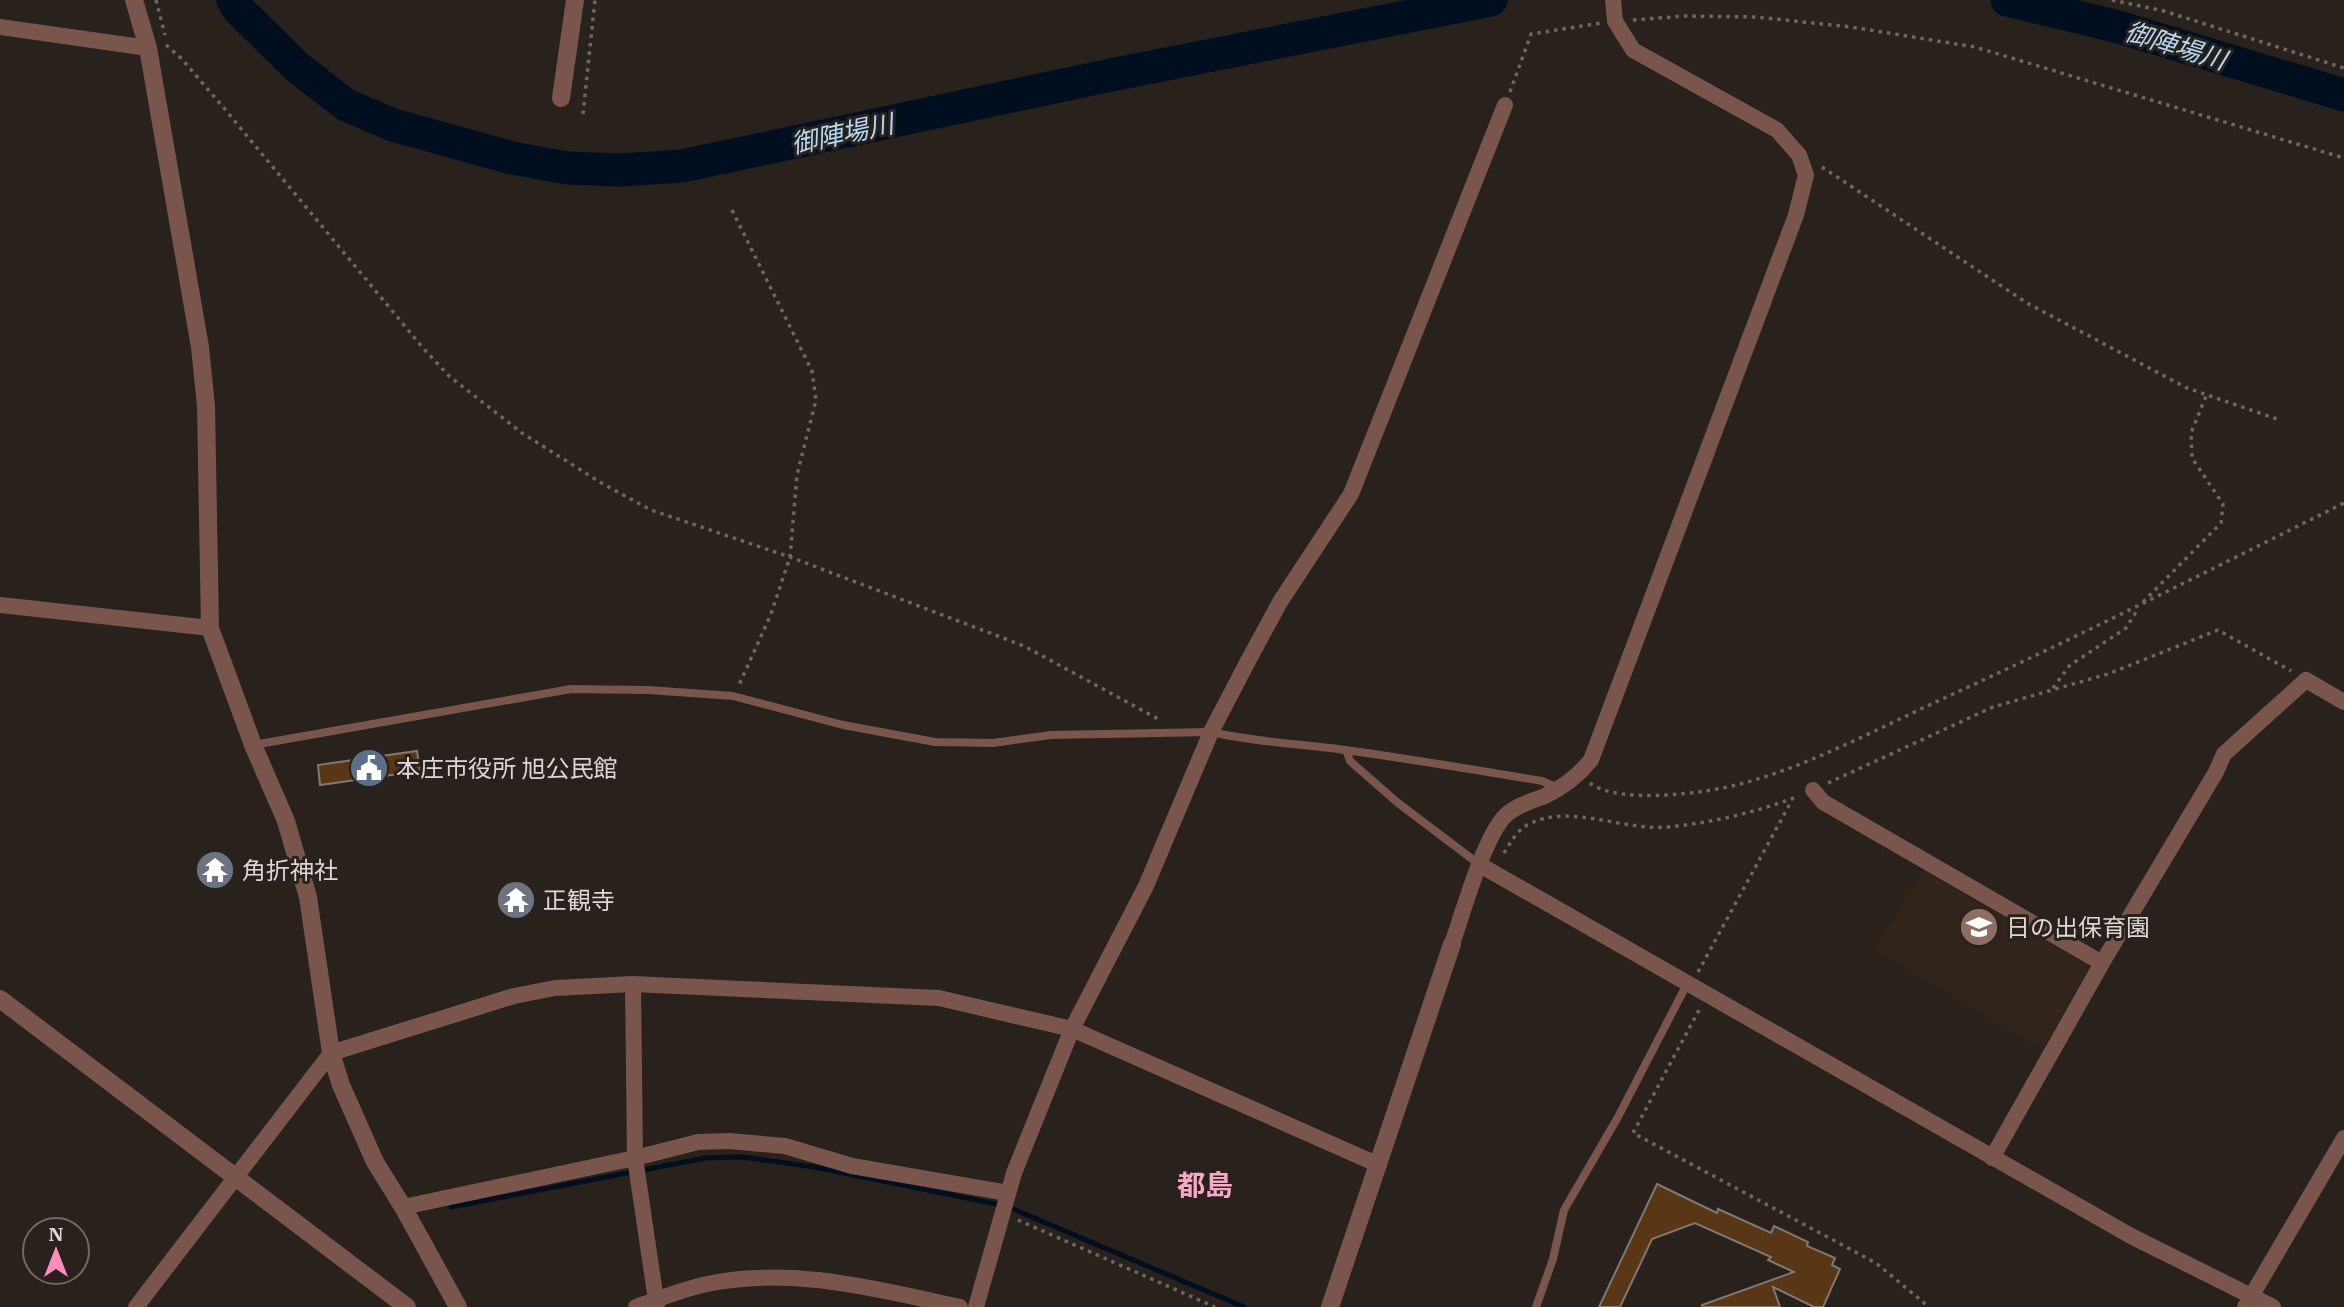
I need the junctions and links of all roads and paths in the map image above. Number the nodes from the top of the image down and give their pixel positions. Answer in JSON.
{"nodes":[{"id":1,"x":134,"y":0,"type":"edge"},
{"id":2,"x":156,"y":0,"type":"edge"},
{"id":3,"x":575,"y":0,"type":"edge"},
{"id":4,"x":594,"y":0,"type":"edge"},
{"id":5,"x":2112,"y":0,"type":"edge"},
{"id":6,"x":1614,"y":10,"type":"edge"},
{"id":7,"x":141,"y":23,"type":"junction"},
{"id":8,"x":0,"y":27,"type":"edge"},
{"id":9,"x":157,"y":48,"type":"junction"},
{"id":10,"x":2344,"y":68,"type":"edge"},
{"id":11,"x":561,"y":99,"type":"dead end"},
{"id":12,"x":1505,"y":106,"type":"joint"},
{"id":13,"x":583,"y":114,"type":"dead end"},
{"id":14,"x":1793,"y":148,"type":"junction"},
{"id":15,"x":2344,"y":158,"type":"edge"},
{"id":16,"x":732,"y":210,"type":"dead end"},
{"id":17,"x":2206,"y":395,"type":"junction"},
{"id":18,"x":2277,"y":419,"type":"dead end"},
{"id":19,"x":2344,"y":503,"type":"edge"},
{"id":20,"x":790,"y":557,"type":"junction"},
{"id":21,"x":0,"y":605,"type":"edge"},
{"id":22,"x":2140,"y":606,"type":"junction"},
{"id":23,"x":210,"y":628,"type":"junction"},
{"id":24,"x":2306,"y":680,"type":"junction"},
{"id":25,"x":2052,"y":689,"type":"junction"},
{"id":26,"x":733,"y":696,"type":"junction"},
{"id":27,"x":2344,"y":702,"type":"edge"},
{"id":28,"x":1211,"y":732,"type":"junction"},
{"id":29,"x":1183,"y":733,"type":"junction"},
{"id":30,"x":253,"y":745,"type":"junction"},
{"id":31,"x":1346,"y":750,"type":"junction"},
{"id":32,"x":1580,"y":775,"type":"junction"},
{"id":33,"x":1560,"y":789,"type":"junction"},
{"id":34,"x":1813,"y":790,"type":"junction"},
{"id":35,"x":1793,"y":798,"type":"junction"},
{"id":36,"x":1486,"y":869,"type":"junction"},
{"id":37,"x":1452,"y":944,"type":"joint"},
{"id":38,"x":2102,"y":963,"type":"junction"},
{"id":39,"x":633,"y":984,"type":"junction"},
{"id":40,"x":1687,"y":984,"type":"junction"},
{"id":41,"x":1707,"y":996,"type":"junction"},
{"id":42,"x":0,"y":999,"type":"edge"},
{"id":43,"x":1072,"y":1029,"type":"junction"},
{"id":44,"x":331,"y":1053,"type":"junction"},
{"id":45,"x":2344,"y":1138,"type":"edge"},
{"id":46,"x":635,"y":1158,"type":"junction"},
{"id":47,"x":1992,"y":1158,"type":"junction"},
{"id":48,"x":1379,"y":1165,"type":"junction"},
{"id":49,"x":236,"y":1176,"type":"junction"},
{"id":50,"x":1008,"y":1193,"type":"junction"},
{"id":51,"x":403,"y":1207,"type":"junction"},
{"id":52,"x":1003,"y":1214,"type":"junction"},
{"id":53,"x":2248,"y":1302,"type":"edge"},
{"id":54,"x":657,"y":1303,"type":"edge"},
{"id":55,"x":136,"y":1307,"type":"edge"},
{"id":56,"x":407,"y":1307,"type":"edge"},
{"id":57,"x":458,"y":1307,"type":"edge"},
{"id":58,"x":636,"y":1307,"type":"edge"},
{"id":59,"x":960,"y":1307,"type":"edge"},
{"id":60,"x":976,"y":1307,"type":"edge"},
{"id":61,"x":1215,"y":1307,"type":"edge"},
{"id":62,"x":1330,"y":1307,"type":"edge"},
{"id":63,"x":1536,"y":1307,"type":"edge"},
{"id":64,"x":1929,"y":1307,"type":"edge"},
{"id":65,"x":2273,"y":1307,"type":"edge"}],
"edges":[{"from":1,"to":7,"type":"street"},
{"from":2,"to":9,"type":"path"},
{"from":3,"to":11,"type":"street"},
{"from":4,"to":13,"type":"path"},
{"from":5,"to":10,"type":"path"},
{"from":6,"to":12,"type":"path"},
{"from":6,"to":14,"type":"street"},
{"from":6,"to":15,"type":"path"},
{"from":7,"to":9,"type":"street"},
{"from":7,"to":20,"type":"path"},
{"from":8,"to":9,"type":"street"},
{"from":9,"to":23,"type":"street"},
{"from":12,"to":28,"type":"street"},
{"from":14,"to":17,"type":"path"},
{"from":14,"to":32,"type":"street"},
{"from":16,"to":20,"type":"path"},
{"from":17,"to":18,"type":"path"},
{"from":17,"to":22,"type":"path"},
{"from":19,"to":22,"type":"path"},
{"from":20,"to":26,"type":"path"},
{"from":20,"to":29,"type":"path"},
{"from":21,"to":23,"type":"street"},
{"from":22,"to":25,"type":"path"},
{"from":22,"to":32,"type":"path"},
{"from":23,"to":30,"type":"street"},
{"from":24,"to":25,"type":"path"},
{"from":24,"to":27,"type":"street"},
{"from":24,"to":38,"type":"street"},
{"from":25,"to":34,"type":"path"},
{"from":26,"to":29,"type":"lane"},
{"from":26,"to":30,"type":"lane"},
{"from":28,"to":29,"type":"lane"},
{"from":28,"to":31,"type":"lane"},
{"from":28,"to":43,"type":"street"},
{"from":30,"to":44,"type":"street"},
{"from":31,"to":33,"type":"lane"},
{"from":31,"to":36,"type":"lane"},
{"from":32,"to":33,"type":"street"},
{"from":33,"to":36,"type":"street"},
{"from":34,"to":35,"type":"path"},
{"from":34,"to":38,"type":"street"},
{"from":35,"to":36,"type":"path"},
{"from":35,"to":40,"type":"path"},
{"from":36,"to":37,"type":"street"},
{"from":36,"to":40,"type":"street"},
{"from":37,"to":48,"type":"street"},
{"from":38,"to":47,"type":"street"},
{"from":39,"to":43,"type":"street"},
{"from":39,"to":44,"type":"street"},
{"from":39,"to":46,"type":"street"},
{"from":40,"to":41,"type":"street"},
{"from":40,"to":63,"type":"lane"},
{"from":41,"to":47,"type":"street"},
{"from":41,"to":64,"type":"path"},
{"from":42,"to":49,"type":"street"},
{"from":43,"to":48,"type":"street"},
{"from":43,"to":50,"type":"street"},
{"from":44,"to":49,"type":"street"},
{"from":44,"to":51,"type":"street"},
{"from":45,"to":53,"type":"street"},
{"from":46,"to":50,"type":"street"},
{"from":46,"to":51,"type":"street"},
{"from":46,"to":54,"type":"street"},
{"from":47,"to":53,"type":"street"},
{"from":48,"to":62,"type":"street"},
{"from":49,"to":55,"type":"street"},
{"from":49,"to":56,"type":"street"},
{"from":50,"to":52,"type":"street"},
{"from":51,"to":57,"type":"street"},
{"from":52,"to":60,"type":"street"},
{"from":52,"to":61,"type":"path"},
{"from":53,"to":65,"type":"street"},
{"from":54,"to":58,"type":"street"},
{"from":54,"to":59,"type":"street"}]}
